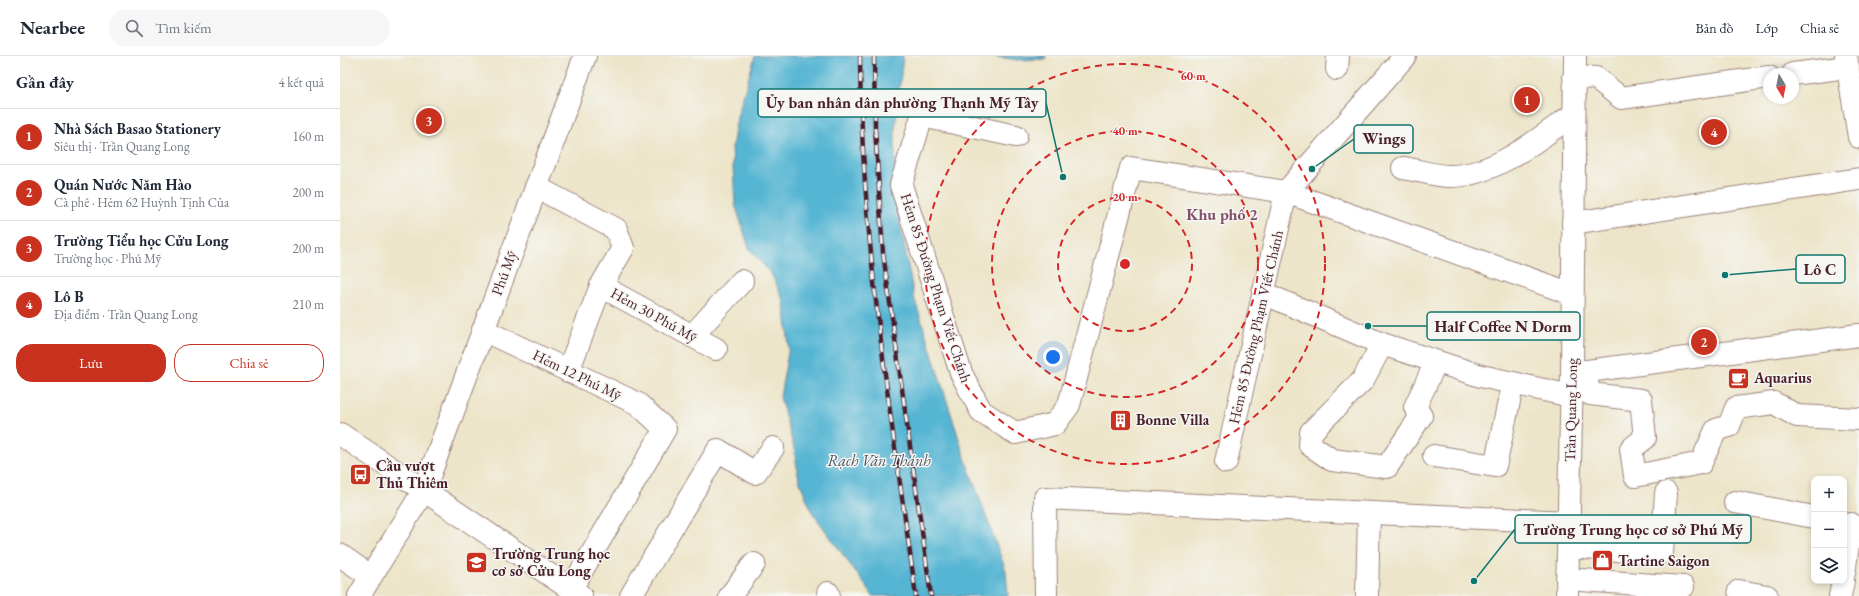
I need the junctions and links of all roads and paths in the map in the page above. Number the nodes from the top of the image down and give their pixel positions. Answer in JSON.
{"nodes":[{"id":1,"x":584,"y":56,"type":"edge"},
{"id":2,"x":1405,"y":56,"type":"edge"},
{"id":3,"x":1575,"y":56,"type":"edge"},
{"id":4,"x":1847,"y":61,"type":"edge"},
{"id":5,"x":1799,"y":73,"type":"edge"},
{"id":6,"x":1574,"y":77,"type":"junction"},
{"id":7,"x":1763,"y":78,"type":"edge"},
{"id":8,"x":1574,"y":114,"type":"junction"},
{"id":9,"x":1016,"y":136,"type":"dead end"},
{"id":10,"x":1859,"y":137,"type":"edge"},
{"id":11,"x":1403,"y":168,"type":"dead end"},
{"id":12,"x":1859,"y":179,"type":"edge"},
{"id":13,"x":536,"y":187,"type":"junction"},
{"id":14,"x":1286,"y":192,"type":"junction"},
{"id":15,"x":1573,"y":222,"type":"junction"},
{"id":16,"x":742,"y":281,"type":"dead end"},
{"id":17,"x":602,"y":286,"type":"junction"},
{"id":18,"x":1263,"y":293,"type":"junction"},
{"id":19,"x":1572,"y":294,"type":"junction"},
{"id":20,"x":483,"y":330,"type":"junction"},
{"id":21,"x":1859,"y":335,"type":"edge"},
{"id":22,"x":692,"y":336,"type":"junction"},
{"id":23,"x":1382,"y":344,"type":"junction"},
{"id":24,"x":716,"y":349,"type":"dead end"},
{"id":25,"x":1436,"y":362,"type":"junction"},
{"id":26,"x":568,"y":371,"type":"junction"},
{"id":27,"x":1578,"y":372,"type":"junction"},
{"id":28,"x":1513,"y":383,"type":"junction"},
{"id":29,"x":1571,"y":396,"type":"junction"},
{"id":30,"x":1859,"y":418,"type":"edge"},
{"id":31,"x":340,"y":434,"type":"edge"},
{"id":32,"x":773,"y":448,"type":"dead end"},
{"id":33,"x":1434,"y":456,"type":"dead end"},
{"id":34,"x":1226,"y":462,"type":"dead end"},
{"id":35,"x":424,"y":490,"type":"junction"},
{"id":36,"x":1666,"y":493,"type":"dead end"},
{"id":37,"x":1735,"y":502,"type":"dead end"},
{"id":38,"x":1369,"y":513,"type":"junction"},
{"id":39,"x":1811,"y":516,"type":"edge"},
{"id":40,"x":1569,"y":522,"type":"junction"},
{"id":41,"x":1851,"y":524,"type":"edge"},
{"id":42,"x":1569,"y":547,"type":"junction"},
{"id":43,"x":1847,"y":552,"type":"edge"},
{"id":44,"x":340,"y":555,"type":"edge"},
{"id":45,"x":754,"y":564,"type":"dead end"},
{"id":46,"x":370,"y":576,"type":"junction"},
{"id":47,"x":1842,"y":584,"type":"edge"},
{"id":48,"x":1567,"y":587,"type":"edge"},
{"id":49,"x":1683,"y":587,"type":"dead end"},
{"id":50,"x":1739,"y":591,"type":"dead end"},
{"id":51,"x":576,"y":593,"type":"edge"},
{"id":52,"x":359,"y":596,"type":"edge"},
{"id":53,"x":630,"y":596,"type":"edge"},
{"id":54,"x":730,"y":596,"type":"edge"},
{"id":55,"x":1046,"y":596,"type":"edge"},
{"id":56,"x":1367,"y":596,"type":"edge"},
{"id":57,"x":1767,"y":596,"type":"edge"},
{"id":58,"x":1840,"y":596,"type":"edge"}],
"edges":[{"from":1,"to":13,"type":"street","name":"Phú Mỹ"},
{"from":2,"to":14,"type":"street","name":"Hẻm 85 Đường Phạm Viết Chánh"},
{"from":3,"to":6,"type":"street","name":"Trần Quang Long"},
{"from":4,"to":5,"type":"street"},
{"from":4,"to":10,"type":"street"},
{"from":6,"to":7,"type":"street"},
{"from":6,"to":8,"type":"street","name":"Trần Quang Long"},
{"from":8,"to":11,"type":"street"},
{"from":8,"to":15,"type":"street","name":"Trần Quang Long"},
{"from":9,"to":14,"type":"street","name":"Hẻm 85 Đường Phạm Viết Chánh"},
{"from":12,"to":15,"type":"street"},
{"from":13,"to":17,"type":"street","name":"Hẻm 30 Phú Mỹ"},
{"from":13,"to":20,"type":"street","name":"Phú Mỹ"},
{"from":14,"to":18,"type":"street","name":"Hẻm 85 Đường Phạm Viết Chánh"},
{"from":14,"to":19,"type":"street"},
{"from":15,"to":19,"type":"street","name":"Trần Quang Long"},
{"from":16,"to":22,"type":"street"},
{"from":17,"to":22,"type":"street","name":"Hẻm 30 Phú Mỹ"},
{"from":17,"to":26,"type":"street"},
{"from":18,"to":23,"type":"street"},
{"from":18,"to":34,"type":"street","name":"Hẻm 85 Đường Phạm Viết Chánh"},
{"from":19,"to":27,"type":"street","name":"Trần Quang Long"},
{"from":20,"to":26,"type":"street","name":"Hẻm 12 Phú Mỹ"},
{"from":20,"to":35,"type":"street","name":"Phú Mỹ"},
{"from":21,"to":27,"type":"street"},
{"from":22,"to":24,"type":"street","name":"Hẻm 30 Phú Mỹ"},
{"from":23,"to":25,"type":"street"},
{"from":23,"to":25,"type":"street"},
{"from":25,"to":28,"type":"street"},
{"from":26,"to":51,"type":"street","name":"Hẻm 12 Phú Mỹ"},
{"from":27,"to":29,"type":"street","name":"Trần Quang Long"},
{"from":27,"to":30,"type":"street"},
{"from":28,"to":29,"type":"street"},
{"from":28,"to":33,"type":"street"},
{"from":29,"to":40,"type":"street","name":"Trần Quang Long"},
{"from":31,"to":35,"type":"street"},
{"from":32,"to":53,"type":"street"},
{"from":35,"to":46,"type":"street","name":"Phú Mỹ"},
{"from":35,"to":51,"type":"street"},
{"from":36,"to":42,"type":"street"},
{"from":37,"to":39,"type":"street"},
{"from":38,"to":40,"type":"street"},
{"from":38,"to":55,"type":"street"},
{"from":38,"to":56,"type":"street"},
{"from":40,"to":42,"type":"street","name":"Trần Quang Long"},
{"from":41,"to":43,"type":"street"},
{"from":42,"to":48,"type":"street","name":"Trần Quang Long"},
{"from":44,"to":46,"type":"street"},
{"from":45,"to":54,"type":"street"},
{"from":46,"to":52,"type":"street","name":"Phú Mỹ"},
{"from":47,"to":58,"type":"street"},
{"from":48,"to":49,"type":"street"},
{"from":50,"to":57,"type":"street"}]}
